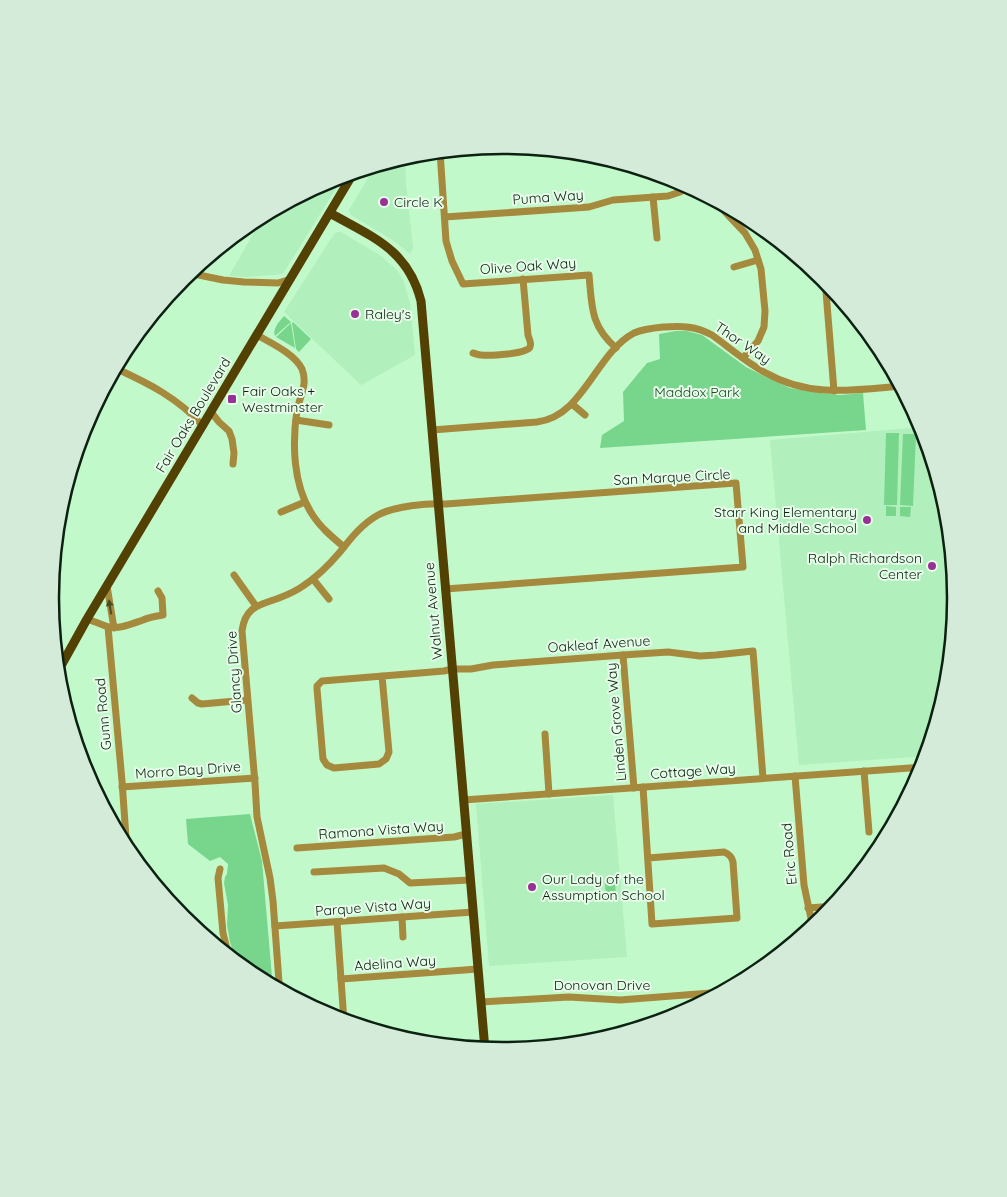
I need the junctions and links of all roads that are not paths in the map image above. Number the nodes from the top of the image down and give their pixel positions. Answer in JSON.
{"nodes":[{"id":1,"x":441,"y":159,"type":"edge"},
{"id":2,"x":348,"y":182,"type":"edge"},
{"id":3,"x":680,"y":191,"type":"edge"},
{"id":4,"x":653,"y":197,"type":"junction"},
{"id":5,"x":330,"y":213,"type":"junction"},
{"id":6,"x":445,"y":217,"type":"junction"},
{"id":7,"x":735,"y":219,"type":"edge"},
{"id":8,"x":657,"y":238,"type":"dead end"},
{"id":9,"x":758,"y":260,"type":"junction"},
{"id":10,"x":734,"y":267,"type":"dead end"},
{"id":11,"x":198,"y":275,"type":"edge"},
{"id":12,"x":291,"y":279,"type":"junction"},
{"id":13,"x":523,"y":279,"type":"junction"},
{"id":14,"x":826,"y":292,"type":"edge"},
{"id":15,"x":257,"y":335,"type":"junction"},
{"id":16,"x":616,"y":348,"type":"junction"},
{"id":17,"x":474,"y":353,"type":"dead end"},
{"id":18,"x":743,"y":358,"type":"junction"},
{"id":19,"x":121,"y":371,"type":"edge"},
{"id":20,"x":894,"y":387,"type":"edge"},
{"id":21,"x":834,"y":391,"type":"junction"},
{"id":22,"x":572,"y":404,"type":"junction"},
{"id":23,"x":211,"y":412,"type":"junction"},
{"id":24,"x":585,"y":415,"type":"dead end"},
{"id":25,"x":296,"y":420,"type":"junction"},
{"id":26,"x":329,"y":425,"type":"dead end"},
{"id":27,"x":203,"y":426,"type":"junction"},
{"id":28,"x":432,"y":430,"type":"junction"},
{"id":29,"x":233,"y":464,"type":"dead end"},
{"id":30,"x":305,"y":502,"type":"junction"},
{"id":31,"x":438,"y":504,"type":"junction"},
{"id":32,"x":281,"y":512,"type":"dead end"},
{"id":33,"x":344,"y":547,"type":"junction"},
{"id":34,"x":234,"y":575,"type":"dead end"},
{"id":35,"x":313,"y":579,"type":"junction"},
{"id":36,"x":107,"y":586,"type":"junction"},
{"id":37,"x":445,"y":589,"type":"junction"},
{"id":38,"x":158,"y":591,"type":"dead end"},
{"id":39,"x":329,"y":598,"type":"dead end"},
{"id":40,"x":256,"y":606,"type":"junction"},
{"id":41,"x":87,"y":619,"type":"junction"},
{"id":42,"x":111,"y":628,"type":"junction"},
{"id":43,"x":623,"y":655,"type":"junction"},
{"id":44,"x":64,"y":661,"type":"edge"},
{"id":45,"x":452,"y":669,"type":"junction"},
{"id":46,"x":382,"y":676,"type":"junction"},
{"id":47,"x":192,"y":698,"type":"dead end"},
{"id":48,"x":247,"y":700,"type":"junction"},
{"id":49,"x":545,"y":734,"type":"dead end"},
{"id":50,"x":915,"y":768,"type":"edge"},
{"id":51,"x":864,"y":771,"type":"junction"},
{"id":52,"x":795,"y":776,"type":"junction"},
{"id":53,"x":255,"y":778,"type":"junction"},
{"id":54,"x":763,"y":778,"type":"junction"},
{"id":55,"x":122,"y":787,"type":"junction"},
{"id":56,"x":643,"y":787,"type":"junction"},
{"id":57,"x":634,"y":788,"type":"junction"},
{"id":58,"x":549,"y":794,"type":"junction"},
{"id":59,"x":463,"y":800,"type":"junction"},
{"id":60,"x":869,"y":832,"type":"dead end"},
{"id":61,"x":126,"y":833,"type":"edge"},
{"id":62,"x":466,"y":834,"type":"junction"},
{"id":63,"x":297,"y":848,"type":"dead end"},
{"id":64,"x":648,"y":858,"type":"junction"},
{"id":65,"x":220,"y":869,"type":"dead end"},
{"id":66,"x":314,"y":872,"type":"dead end"},
{"id":67,"x":470,"y":880,"type":"junction"},
{"id":68,"x":824,"y":907,"type":"edge"},
{"id":69,"x":808,"y":908,"type":"junction"},
{"id":70,"x":473,"y":912,"type":"junction"},
{"id":71,"x":402,"y":917,"type":"junction"},
{"id":72,"x":811,"y":919,"type":"edge"},
{"id":73,"x":337,"y":922,"type":"junction"},
{"id":74,"x":275,"y":926,"type":"junction"},
{"id":75,"x":403,"y":937,"type":"dead end"},
{"id":76,"x":226,"y":945,"type":"edge"},
{"id":77,"x":478,"y":969,"type":"junction"},
{"id":78,"x":341,"y":979,"type":"junction"},
{"id":79,"x":278,"y":982,"type":"edge"},
{"id":80,"x":707,"y":993,"type":"edge"},
{"id":81,"x":480,"y":1002,"type":"junction"},
{"id":82,"x":343,"y":1013,"type":"edge"},
{"id":83,"x":484,"y":1042,"type":"edge"}],
"edges":[{"from":1,"to":6,"type":"street","name":"Olive Oak Way"},
{"from":2,"to":5,"type":"main road","name":"Fair Oaks Boulevard"},
{"from":3,"to":4,"type":"street","name":"Puma Way"},
{"from":4,"to":6,"type":"street","name":"Puma Way"},
{"from":4,"to":8,"type":"street"},
{"from":5,"to":12,"type":"main road","name":"Fair Oaks Boulevard"},
{"from":5,"to":28,"type":"main road","name":"Walnut Avenue"},
{"from":6,"to":13,"type":"street","name":"Olive Oak Way"},
{"from":7,"to":9,"type":"street"},
{"from":9,"to":10,"type":"street"},
{"from":9,"to":18,"type":"street"},
{"from":11,"to":12,"type":"street"},
{"from":12,"to":15,"type":"main road","name":"Fair Oaks Boulevard"},
{"from":13,"to":16,"type":"street","name":"Olive Oak Way"},
{"from":13,"to":17,"type":"street"},
{"from":14,"to":21,"type":"street"},
{"from":15,"to":23,"type":"main road","name":"Fair Oaks Boulevard"},
{"from":15,"to":25,"type":"street"},
{"from":16,"to":18,"type":"street","name":"Thor Way"},
{"from":16,"to":22,"type":"street","name":"Thor Way"},
{"from":18,"to":21,"type":"street","name":"Thor Way"},
{"from":19,"to":27,"type":"street"},
{"from":20,"to":21,"type":"street","name":"Thor Way"},
{"from":22,"to":24,"type":"street"},
{"from":22,"to":28,"type":"street","name":"Thor Way"},
{"from":23,"to":27,"type":"main road","name":"Fair Oaks Boulevard"},
{"from":23,"to":29,"type":"street"},
{"from":25,"to":26,"type":"street"},
{"from":25,"to":30,"type":"street"},
{"from":27,"to":36,"type":"main road","name":"Fair Oaks Boulevard"},
{"from":28,"to":31,"type":"main road","name":"Walnut Avenue"},
{"from":30,"to":32,"type":"street"},
{"from":30,"to":33,"type":"street"},
{"from":31,"to":33,"type":"street"},
{"from":31,"to":37,"type":"main road","name":"Walnut Avenue"},
{"from":31,"to":37,"type":"street","name":"San Marque Circle"},
{"from":33,"to":35,"type":"street"},
{"from":34,"to":40,"type":"street"},
{"from":35,"to":39,"type":"street"},
{"from":35,"to":40,"type":"street"},
{"from":36,"to":41,"type":"main road","name":"Fair Oaks Boulevard"},
{"from":42,"to":36,"type":"street","name":"Gunn Road","one_way":true},
{"from":37,"to":45,"type":"main road","name":"Walnut Avenue"},
{"from":38,"to":42,"type":"street"},
{"from":40,"to":48,"type":"street","name":"Glancy Drive"},
{"from":41,"to":42,"type":"street"},
{"from":41,"to":44,"type":"main road","name":"Fair Oaks Boulevard"},
{"from":42,"to":55,"type":"street","name":"Gunn Road"},
{"from":43,"to":45,"type":"street","name":"Oakleaf Avenue"},
{"from":43,"to":54,"type":"street","name":"Oakleaf Avenue"},
{"from":43,"to":57,"type":"street","name":"Linden Grove Way"},
{"from":45,"to":46,"type":"street","name":"Oakleaf Avenue"},
{"from":45,"to":59,"type":"main road","name":"Walnut Avenue"},
{"from":46,"to":46,"type":"street","name":"Oakleaf Avenue"},
{"from":47,"to":48,"type":"street"},
{"from":48,"to":53,"type":"street","name":"Glancy Drive"},
{"from":49,"to":58,"type":"street"},
{"from":50,"to":51,"type":"street","name":"Cottage Way"},
{"from":51,"to":52,"type":"street","name":"Cottage Way"},
{"from":51,"to":60,"type":"street"},
{"from":52,"to":54,"type":"street","name":"Cottage Way"},
{"from":52,"to":69,"type":"street","name":"Eric Road"},
{"from":53,"to":55,"type":"street","name":"Morro Bay Drive"},
{"from":53,"to":74,"type":"street","name":"Glancy Drive"},
{"from":54,"to":56,"type":"street","name":"Cottage Way"},
{"from":55,"to":61,"type":"street","name":"Gunn Road"},
{"from":56,"to":57,"type":"street","name":"Cottage Way"},
{"from":56,"to":64,"type":"street"},
{"from":57,"to":58,"type":"street","name":"Cottage Way"},
{"from":58,"to":59,"type":"street","name":"Cottage Way"},
{"from":59,"to":62,"type":"main road","name":"Walnut Avenue"},
{"from":62,"to":63,"type":"street","name":"Ramona Vista Way"},
{"from":62,"to":67,"type":"main road","name":"Walnut Avenue"},
{"from":64,"to":64,"type":"street"},
{"from":65,"to":76,"type":"street"},
{"from":66,"to":67,"type":"street"},
{"from":67,"to":70,"type":"main road","name":"Walnut Avenue"},
{"from":68,"to":69,"type":"street"},
{"from":69,"to":72,"type":"street","name":"Eric Road"},
{"from":70,"to":71,"type":"street","name":"Parque Vista Way"},
{"from":70,"to":77,"type":"main road","name":"Walnut Avenue"},
{"from":71,"to":73,"type":"street","name":"Parque Vista Way"},
{"from":71,"to":75,"type":"street"},
{"from":73,"to":74,"type":"street","name":"Parque Vista Way"},
{"from":73,"to":78,"type":"street","name":"Adelina Way"},
{"from":74,"to":79,"type":"street","name":"Glancy Drive"},
{"from":77,"to":78,"type":"street","name":"Adelina Way"},
{"from":77,"to":81,"type":"main road","name":"Walnut Avenue"},
{"from":78,"to":82,"type":"street"},
{"from":80,"to":81,"type":"street","name":"Donovan Drive"},
{"from":81,"to":83,"type":"main road","name":"Walnut Avenue"}]}
